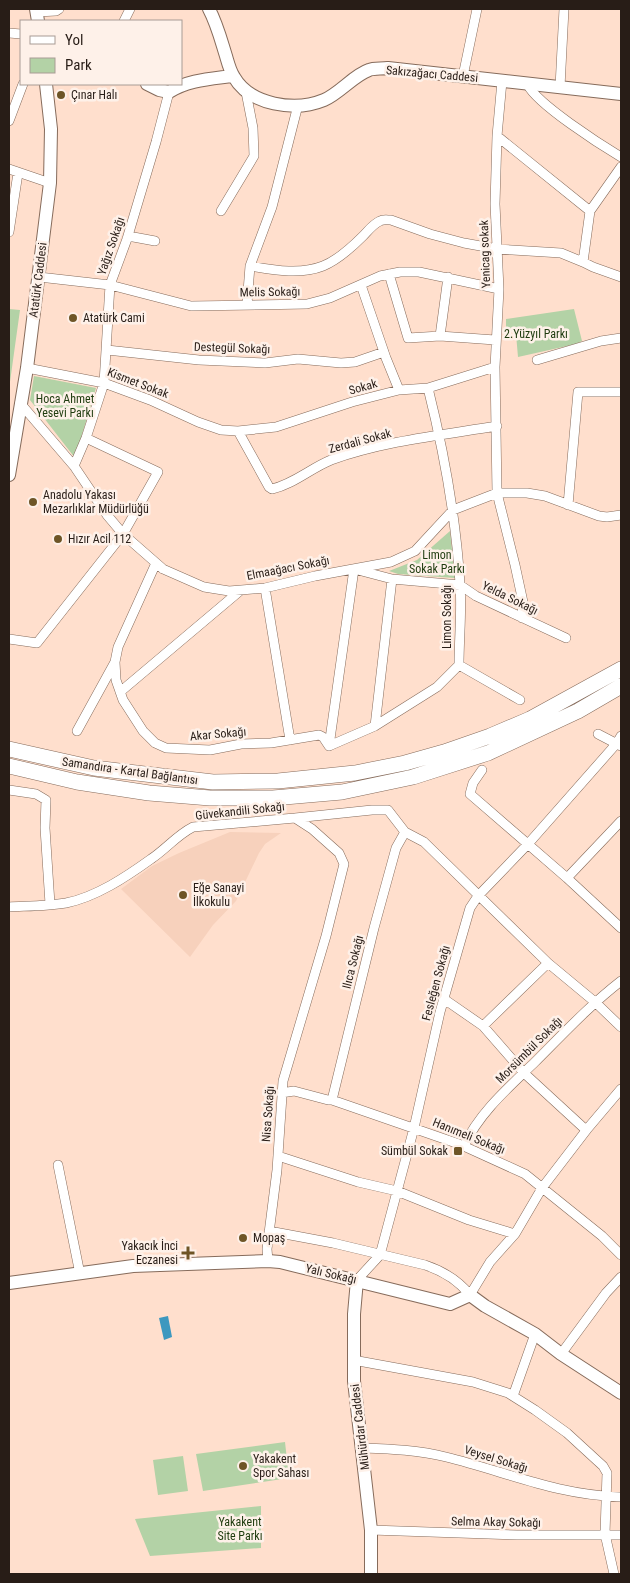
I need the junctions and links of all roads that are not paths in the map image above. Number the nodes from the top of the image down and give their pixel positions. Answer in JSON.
{"nodes":[{"id":1,"x":59,"y":9,"type":"edge"},
{"id":2,"x":209,"y":9,"type":"edge"},
{"id":3,"x":477,"y":9,"type":"edge"},
{"id":4,"x":564,"y":9,"type":"edge"},
{"id":5,"x":39,"y":16,"type":"edge"},
{"id":6,"x":232,"y":76,"type":"junction"},
{"id":7,"x":463,"y":76,"type":"junction"},
{"id":8,"x":502,"y":81,"type":"junction"},
{"id":9,"x":23,"y":85,"type":"edge"},
{"id":10,"x":46,"y":85,"type":"edge"},
{"id":11,"x":149,"y":85,"type":"edge"},
{"id":12,"x":528,"y":85,"type":"junction"},
{"id":13,"x":560,"y":87,"type":"junction"},
{"id":14,"x":169,"y":92,"type":"junction"},
{"id":15,"x":246,"y":92,"type":"junction"},
{"id":16,"x":621,"y":94,"type":"edge"},
{"id":17,"x":298,"y":105,"type":"junction"},
{"id":18,"x":9,"y":121,"type":"edge"},
{"id":19,"x":497,"y":136,"type":"junction"},
{"id":20,"x":621,"y":157,"type":"edge"},
{"id":21,"x":621,"y":167,"type":"edge"},
{"id":22,"x":13,"y":171,"type":"edge"},
{"id":23,"x":50,"y":183,"type":"junction"},
{"id":24,"x":222,"y":211,"type":"dead end"},
{"id":25,"x":590,"y":211,"type":"junction"},
{"id":26,"x":9,"y":232,"type":"edge"},
{"id":27,"x":128,"y":236,"type":"junction"},
{"id":28,"x":155,"y":240,"type":"dead end"},
{"id":29,"x":497,"y":249,"type":"junction"},
{"id":30,"x":583,"y":262,"type":"junction"},
{"id":31,"x":250,"y":266,"type":"junction"},
{"id":32,"x":389,"y":274,"type":"junction"},
{"id":33,"x":39,"y":277,"type":"junction"},
{"id":34,"x":448,"y":277,"type":"junction"},
{"id":35,"x":621,"y":277,"type":"edge"},
{"id":36,"x":361,"y":285,"type":"junction"},
{"id":37,"x":110,"y":286,"type":"junction"},
{"id":38,"x":498,"y":288,"type":"junction"},
{"id":39,"x":247,"y":304,"type":"junction"},
{"id":40,"x":440,"y":336,"type":"junction"},
{"id":41,"x":621,"y":338,"type":"edge"},
{"id":42,"x":495,"y":340,"type":"junction"},
{"id":43,"x":107,"y":350,"type":"junction"},
{"id":44,"x":384,"y":352,"type":"junction"},
{"id":45,"x":537,"y":360,"type":"dead end"},
{"id":46,"x":495,"y":367,"type":"junction"},
{"id":47,"x":27,"y":368,"type":"junction"},
{"id":48,"x":104,"y":382,"type":"junction"},
{"id":49,"x":428,"y":388,"type":"junction"},
{"id":50,"x":399,"y":390,"type":"junction"},
{"id":51,"x":621,"y":392,"type":"edge"},
{"id":52,"x":20,"y":403,"type":"junction"},
{"id":53,"x":497,"y":426,"type":"junction"},
{"id":54,"x":238,"y":431,"type":"junction"},
{"id":55,"x":440,"y":435,"type":"junction"},
{"id":56,"x":86,"y":438,"type":"junction"},
{"id":57,"x":74,"y":466,"type":"junction"},
{"id":58,"x":9,"y":475,"type":"edge"},
{"id":59,"x":497,"y":493,"type":"junction"},
{"id":60,"x":568,"y":505,"type":"junction"},
{"id":61,"x":453,"y":510,"type":"junction"},
{"id":62,"x":621,"y":515,"type":"edge"},
{"id":63,"x":124,"y":534,"type":"junction"},
{"id":64,"x":156,"y":562,"type":"junction"},
{"id":65,"x":354,"y":569,"type":"junction"},
{"id":66,"x":392,"y":579,"type":"junction"},
{"id":67,"x":460,"y":585,"type":"junction"},
{"id":68,"x":265,"y":588,"type":"junction"},
{"id":69,"x":241,"y":590,"type":"junction"},
{"id":70,"x":522,"y":618,"type":"junction"},
{"id":71,"x":566,"y":638,"type":"dead end"},
{"id":72,"x":9,"y":639,"type":"edge"},
{"id":73,"x":115,"y":662,"type":"junction"},
{"id":74,"x":459,"y":665,"type":"junction"},
{"id":75,"x":621,"y":669,"type":"edge"},
{"id":76,"x":621,"y":686,"type":"edge"},
{"id":77,"x":120,"y":692,"type":"junction"},
{"id":78,"x":520,"y":700,"type":"dead end"},
{"id":79,"x":375,"y":726,"type":"junction"},
{"id":80,"x":76,"y":731,"type":"dead end"},
{"id":81,"x":598,"y":734,"type":"dead end"},
{"id":82,"x":290,"y":740,"type":"junction"},
{"id":83,"x":620,"y":741,"type":"edge"},
{"id":84,"x":329,"y":746,"type":"junction"},
{"id":85,"x":9,"y":749,"type":"edge"},
{"id":86,"x":9,"y":766,"type":"edge"},
{"id":87,"x":482,"y":770,"type":"dead end"},
{"id":88,"x":9,"y":790,"type":"edge"},
{"id":89,"x":295,"y":818,"type":"junction"},
{"id":90,"x":621,"y":821,"type":"edge"},
{"id":91,"x":405,"y":832,"type":"junction"},
{"id":92,"x":528,"y":844,"type":"junction"},
{"id":93,"x":567,"y":878,"type":"junction"},
{"id":94,"x":478,"y":896,"type":"junction"},
{"id":95,"x":50,"y":904,"type":"junction"},
{"id":96,"x":9,"y":907,"type":"edge"},
{"id":97,"x":331,"y":916,"type":"joint"},
{"id":98,"x":621,"y":928,"type":"edge"},
{"id":99,"x":548,"y":963,"type":"junction"},
{"id":100,"x":621,"y":981,"type":"edge"},
{"id":101,"x":444,"y":999,"type":"junction"},
{"id":102,"x":595,"y":1002,"type":"junction"},
{"id":103,"x":483,"y":1026,"type":"junction"},
{"id":104,"x":621,"y":1027,"type":"edge"},
{"id":105,"x":524,"y":1072,"type":"junction"},
{"id":106,"x":621,"y":1089,"type":"edge"},
{"id":107,"x":282,"y":1093,"type":"junction"},
{"id":108,"x":332,"y":1100,"type":"junction"},
{"id":109,"x":414,"y":1128,"type":"junction"},
{"id":110,"x":586,"y":1130,"type":"junction"},
{"id":111,"x":464,"y":1146,"type":"junction"},
{"id":112,"x":278,"y":1156,"type":"junction"},
{"id":113,"x":58,"y":1165,"type":"dead end"},
{"id":114,"x":542,"y":1188,"type":"junction"},
{"id":115,"x":397,"y":1191,"type":"junction"},
{"id":116,"x":270,"y":1230,"type":"junction"},
{"id":117,"x":514,"y":1234,"type":"junction"},
{"id":118,"x":620,"y":1250,"type":"edge"},
{"id":119,"x":380,"y":1255,"type":"junction"},
{"id":120,"x":268,"y":1261,"type":"junction"},
{"id":121,"x":80,"y":1274,"type":"junction"},
{"id":122,"x":621,"y":1277,"type":"edge"},
{"id":123,"x":357,"y":1280,"type":"junction"},
{"id":124,"x":9,"y":1284,"type":"edge"},
{"id":125,"x":470,"y":1295,"type":"junction"},
{"id":126,"x":535,"y":1334,"type":"junction"},
{"id":127,"x":561,"y":1354,"type":"junction"},
{"id":128,"x":353,"y":1360,"type":"junction"},
{"id":129,"x":621,"y":1393,"type":"edge"},
{"id":130,"x":513,"y":1396,"type":"junction"},
{"id":131,"x":363,"y":1448,"type":"junction"},
{"id":132,"x":606,"y":1497,"type":"junction"},
{"id":133,"x":621,"y":1497,"type":"edge"},
{"id":134,"x":371,"y":1530,"type":"junction"},
{"id":135,"x":605,"y":1534,"type":"junction"},
{"id":136,"x":621,"y":1535,"type":"edge"},
{"id":137,"x":371,"y":1574,"type":"edge"},
{"id":138,"x":614,"y":1574,"type":"edge"}],
"edges":[{"from":1,"to":5,"type":"street"},
{"from":2,"to":6,"type":"street"},
{"from":3,"to":7,"type":"street"},
{"from":4,"to":13,"type":"street"},
{"from":6,"to":14,"type":"street"},
{"from":6,"to":15,"type":"street","name":"Sakızağacı Caddesi"},
{"from":7,"to":8,"type":"street","name":"Sakızağacı Caddesi"},
{"from":7,"to":17,"type":"street","name":"Sakızağacı Caddesi"},
{"from":8,"to":12,"type":"street","name":"Sakızağacı Caddesi"},
{"from":8,"to":19,"type":"street","name":"Yenicag sokak"},
{"from":9,"to":18,"type":"street"},
{"from":10,"to":23,"type":"street","name":"Atatürk Caddesi"},
{"from":11,"to":14,"type":"street"},
{"from":12,"to":13,"type":"street","name":"Sakızağacı Caddesi"},
{"from":12,"to":20,"type":"street"},
{"from":13,"to":16,"type":"street","name":"Sakızağacı Caddesi"},
{"from":14,"to":27,"type":"street","name":"Yağız Sokağı"},
{"from":15,"to":17,"type":"street","name":"Sakızağacı Caddesi"},
{"from":15,"to":24,"type":"street"},
{"from":17,"to":31,"type":"street"},
{"from":19,"to":25,"type":"street"},
{"from":19,"to":29,"type":"street","name":"Yenicag sokak"},
{"from":21,"to":25,"type":"street"},
{"from":22,"to":23,"type":"street"},
{"from":22,"to":26,"type":"street"},
{"from":23,"to":33,"type":"street","name":"Atatürk Caddesi"},
{"from":25,"to":30,"type":"street"},
{"from":27,"to":28,"type":"street"},
{"from":27,"to":37,"type":"street","name":"Yağız Sokağı"},
{"from":29,"to":30,"type":"street"},
{"from":29,"to":31,"type":"street"},
{"from":29,"to":38,"type":"street","name":"Yenicag sokak"},
{"from":30,"to":35,"type":"street"},
{"from":31,"to":39,"type":"street"},
{"from":32,"to":34,"type":"street","name":"Melis Sokağı"},
{"from":32,"to":36,"type":"street","name":"Melis Sokağı"},
{"from":32,"to":40,"type":"street"},
{"from":33,"to":37,"type":"street","name":"Melis Sokağı"},
{"from":33,"to":47,"type":"street","name":"Atatürk Caddesi"},
{"from":34,"to":38,"type":"street","name":"Melis Sokağı"},
{"from":34,"to":40,"type":"street"},
{"from":36,"to":39,"type":"street","name":"Melis Sokağı"},
{"from":36,"to":44,"type":"street"},
{"from":37,"to":39,"type":"street","name":"Melis Sokağı"},
{"from":37,"to":43,"type":"street","name":"Yağız Sokağı"},
{"from":38,"to":42,"type":"street","name":"Yenicag sokak"},
{"from":40,"to":42,"type":"street"},
{"from":41,"to":45,"type":"street"},
{"from":42,"to":46,"type":"street","name":"Yenicag sokak"},
{"from":43,"to":44,"type":"street","name":"Destegül Sokağı"},
{"from":43,"to":48,"type":"street","name":"Yağız Sokağı"},
{"from":44,"to":50,"type":"street"},
{"from":46,"to":49,"type":"street","name":"Sokak"},
{"from":46,"to":53,"type":"street","name":"Yenicag sokak"},
{"from":47,"to":48,"type":"street","name":"Kismet Sokak"},
{"from":47,"to":52,"type":"street","name":"Atatürk Caddesi"},
{"from":48,"to":54,"type":"street","name":"Kismet Sokak"},
{"from":48,"to":56,"type":"street","name":"Yağız Sokağı"},
{"from":49,"to":50,"type":"street","name":"Sokak"},
{"from":49,"to":55,"type":"street","name":"Limon Sokağı"},
{"from":50,"to":54,"type":"street","name":"Sokak"},
{"from":51,"to":60,"type":"street"},
{"from":52,"to":57,"type":"street","name":"Elmaağacı Sokağı"},
{"from":52,"to":58,"type":"street","name":"Atatürk Caddesi"},
{"from":53,"to":55,"type":"street","name":"Zerdali Sokak"},
{"from":53,"to":59,"type":"street","name":"Yenicag sokak"},
{"from":54,"to":55,"type":"street","name":"Zerdali Sokak"},
{"from":55,"to":61,"type":"street","name":"Limon Sokağı"},
{"from":56,"to":57,"type":"street","name":"Yağız Sokağı"},
{"from":56,"to":63,"type":"street"},
{"from":57,"to":63,"type":"street","name":"Elmaağacı Sokağı"},
{"from":59,"to":60,"type":"street"},
{"from":59,"to":61,"type":"street","name":"Elmaağacı Sokağı"},
{"from":59,"to":70,"type":"street","name":"Yenicag sokak"},
{"from":60,"to":62,"type":"street"},
{"from":61,"to":65,"type":"street","name":"Elmaağacı Sokağı"},
{"from":61,"to":67,"type":"street","name":"Limon Sokağı"},
{"from":63,"to":64,"type":"street","name":"Elmaağacı Sokağı"},
{"from":63,"to":72,"type":"street"},
{"from":64,"to":69,"type":"street","name":"Elmaağacı Sokağı"},
{"from":64,"to":73,"type":"street","name":"Akar Sokağı"},
{"from":65,"to":66,"type":"street","name":"Yelda Sokağı"},
{"from":65,"to":68,"type":"street","name":"Elmaağacı Sokağı"},
{"from":65,"to":84,"type":"street"},
{"from":66,"to":67,"type":"street","name":"Yelda Sokağı"},
{"from":66,"to":79,"type":"street"},
{"from":67,"to":70,"type":"street","name":"Yelda Sokağı"},
{"from":67,"to":74,"type":"street","name":"Limon Sokağı"},
{"from":68,"to":69,"type":"street","name":"Elmaağacı Sokağı"},
{"from":68,"to":82,"type":"street"},
{"from":69,"to":77,"type":"street"},
{"from":70,"to":71,"type":"street","name":"Yelda Sokağı"},
{"from":73,"to":77,"type":"street","name":"Akar Sokağı"},
{"from":73,"to":80,"type":"street"},
{"from":74,"to":78,"type":"street"},
{"from":74,"to":79,"type":"street","name":"Limon Sokağı"},
{"from":75,"to":85,"type":"highway","name":"Samandıra - Kartal Bağlantısı"},
{"from":76,"to":86,"type":"highway","name":"Samandıra - Kartal Bağlantısı"},
{"from":77,"to":82,"type":"street","name":"Akar Sokağı"},
{"from":79,"to":84,"type":"street","name":"Limon Sokağı"},
{"from":81,"to":83,"type":"street"},
{"from":82,"to":84,"type":"street","name":"Akar Sokağı"},
{"from":83,"to":92,"type":"street","name":"Fesleğen Sokağı"},
{"from":87,"to":92,"type":"street"},
{"from":88,"to":95,"type":"street"},
{"from":89,"to":91,"type":"street"},
{"from":89,"to":95,"type":"street","name":"Güvekandili Sokağı"},
{"from":89,"to":97,"type":"street","name":"Güvekandili Sokağı"},
{"from":90,"to":93,"type":"street"},
{"from":91,"to":94,"type":"street"},
{"from":91,"to":108,"type":"street","name":"Ilıca Sokağı"},
{"from":92,"to":93,"type":"street"},
{"from":92,"to":94,"type":"street","name":"Fesleğen Sokağı"},
{"from":93,"to":98,"type":"street"},
{"from":94,"to":99,"type":"street"},
{"from":94,"to":101,"type":"street","name":"Fesleğen Sokağı"},
{"from":95,"to":96,"type":"street","name":"Güvekandili Sokağı"},
{"from":97,"to":107,"type":"street","name":"Nisa Sokağı"},
{"from":99,"to":102,"type":"street"},
{"from":99,"to":103,"type":"street"},
{"from":100,"to":102,"type":"street","name":"Morsümbül Sokağı"},
{"from":101,"to":103,"type":"street"},
{"from":101,"to":109,"type":"street","name":"Fesleğen Sokağı"},
{"from":102,"to":104,"type":"street"},
{"from":102,"to":105,"type":"street","name":"Morsümbül Sokağı"},
{"from":103,"to":105,"type":"street"},
{"from":105,"to":110,"type":"street"},
{"from":105,"to":111,"type":"street","name":"Morsümbül Sokağı"},
{"from":106,"to":110,"type":"street"},
{"from":107,"to":108,"type":"street","name":"Hanımeli Sokağı"},
{"from":107,"to":112,"type":"street","name":"Nisa Sokağı"},
{"from":108,"to":109,"type":"street","name":"Hanımeli Sokağı"},
{"from":109,"to":111,"type":"street","name":"Hanımeli Sokağı"},
{"from":109,"to":115,"type":"street","name":"Fesleğen Sokağı"},
{"from":110,"to":114,"type":"street"},
{"from":111,"to":114,"type":"street","name":"Hanımeli Sokağı"},
{"from":112,"to":115,"type":"street"},
{"from":112,"to":116,"type":"street","name":"Nisa Sokağı"},
{"from":113,"to":121,"type":"street"},
{"from":114,"to":117,"type":"street"},
{"from":114,"to":118,"type":"street","name":"Hanımeli Sokağı"},
{"from":115,"to":117,"type":"street"},
{"from":115,"to":119,"type":"street","name":"Fesleğen Sokağı"},
{"from":116,"to":119,"type":"street"},
{"from":116,"to":120,"type":"street","name":"Nisa Sokağı"},
{"from":117,"to":125,"type":"street"},
{"from":119,"to":123,"type":"street","name":"Fesleğen Sokağı"},
{"from":119,"to":125,"type":"street"},
{"from":120,"to":121,"type":"street","name":"Yalı Sokağı"},
{"from":120,"to":123,"type":"street","name":"Yalı Sokağı"},
{"from":121,"to":124,"type":"street","name":"Yalı Sokağı"},
{"from":122,"to":127,"type":"street"},
{"from":123,"to":125,"type":"street","name":"Yalı Sokağı"},
{"from":123,"to":128,"type":"street","name":"Mühürdar Caddesi"},
{"from":125,"to":126,"type":"street"},
{"from":126,"to":127,"type":"street"},
{"from":126,"to":130,"type":"street"},
{"from":127,"to":129,"type":"street"},
{"from":128,"to":130,"type":"street"},
{"from":128,"to":131,"type":"street","name":"Mühürdar Caddesi"},
{"from":130,"to":132,"type":"street"},
{"from":131,"to":132,"type":"street","name":"Veysel Sokağı"},
{"from":131,"to":134,"type":"street","name":"Mühürdar Caddesi"},
{"from":132,"to":133,"type":"street","name":"Veysel Sokağı"},
{"from":132,"to":135,"type":"street"},
{"from":134,"to":135,"type":"street","name":"Selma Akay Sokağı"},
{"from":134,"to":137,"type":"street","name":"Mühürdar Caddesi"},
{"from":135,"to":136,"type":"street","name":"Selma Akay Sokağı"},
{"from":135,"to":138,"type":"street"}]}
